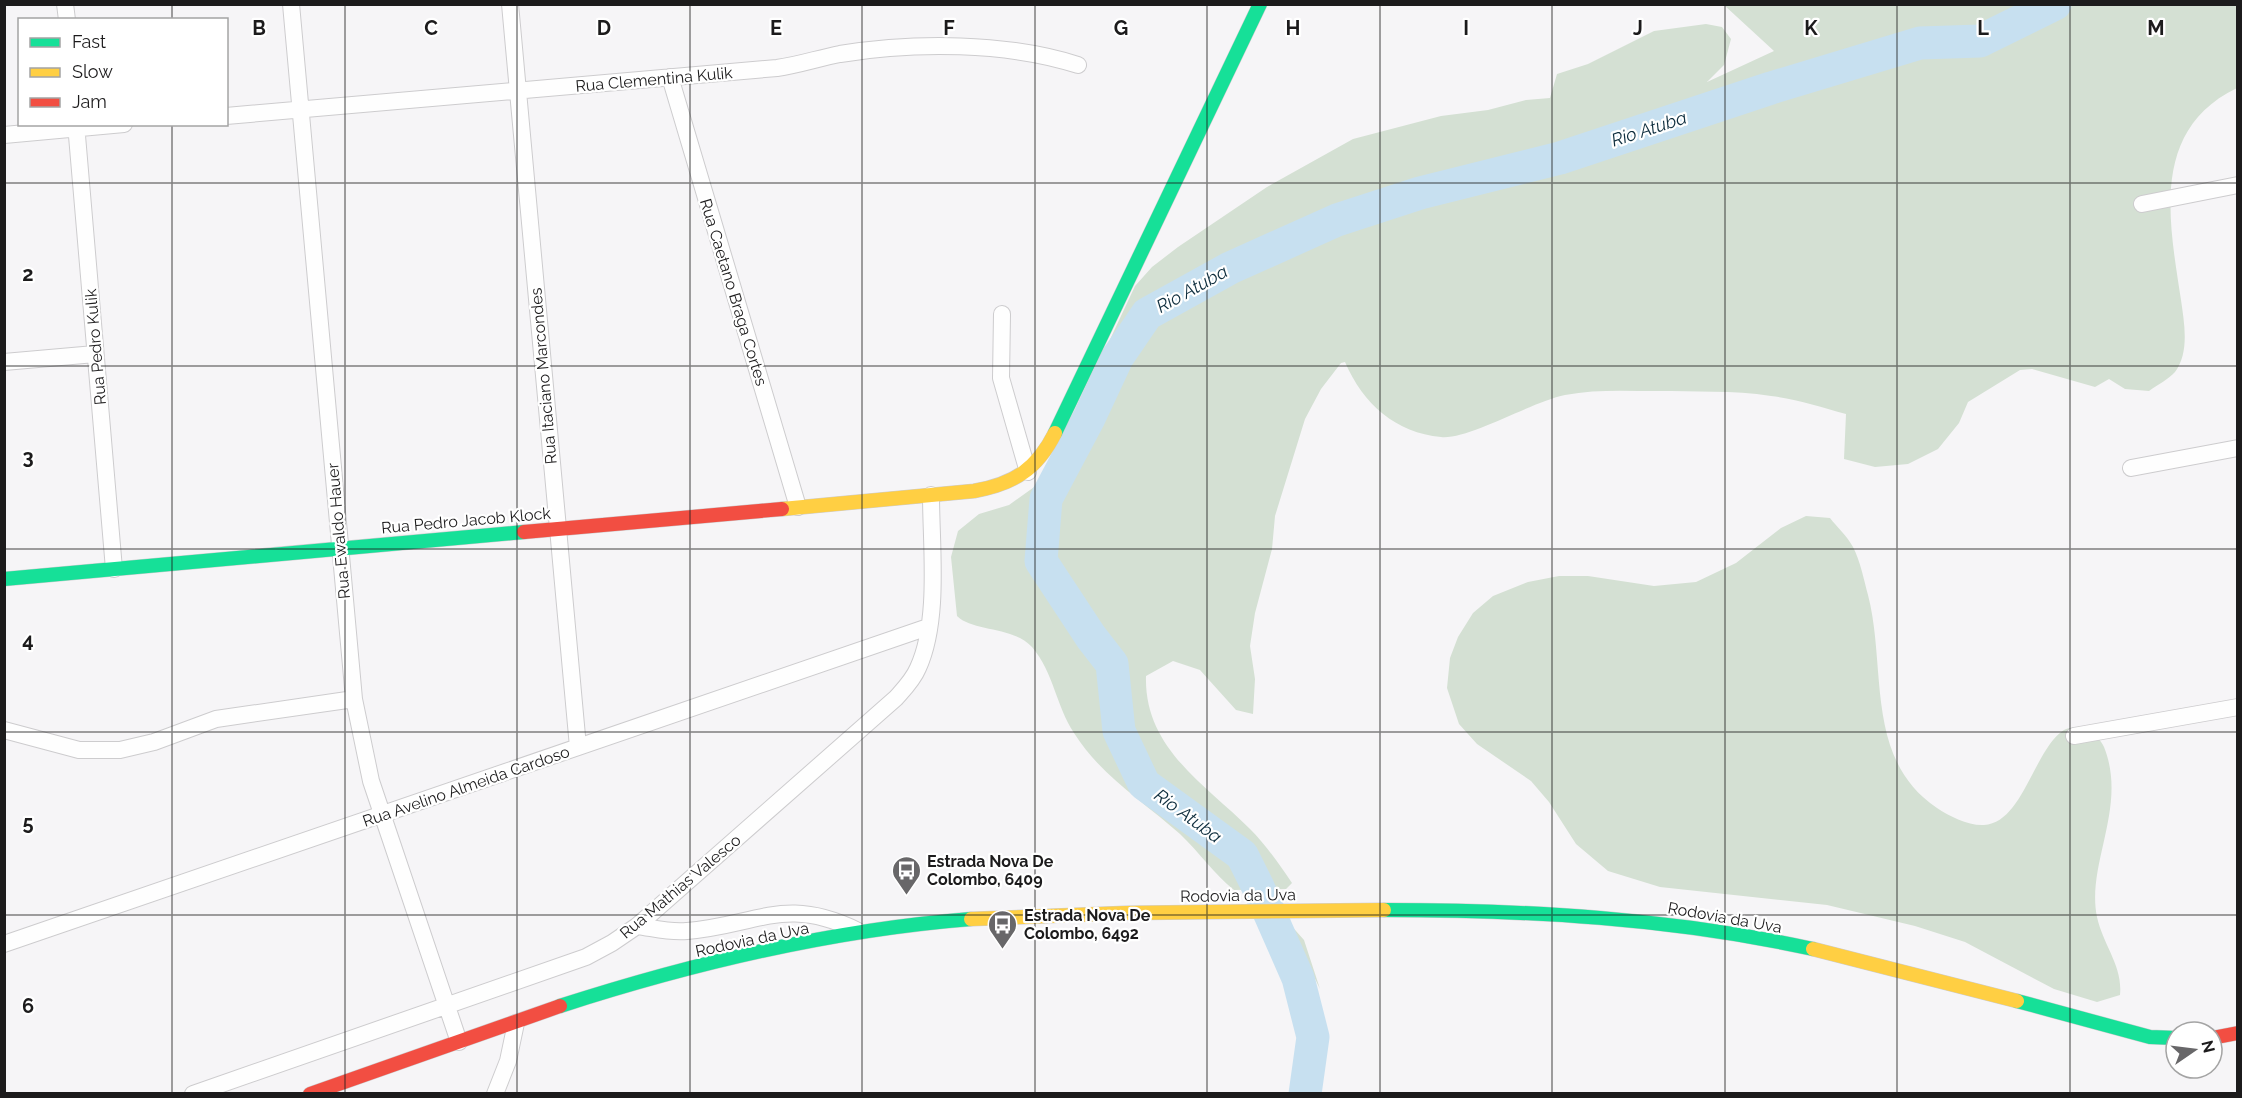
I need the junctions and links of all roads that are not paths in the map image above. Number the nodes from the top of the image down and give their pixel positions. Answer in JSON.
{"nodes":[{"id":1,"x":291,"y":4,"type":"edge"},
{"id":2,"x":510,"y":4,"type":"edge"},
{"id":3,"x":1260,"y":4,"type":"edge"},
{"id":4,"x":1078,"y":65,"type":"dead end"},
{"id":5,"x":670,"y":77,"type":"junction"},
{"id":6,"x":518,"y":90,"type":"junction"},
{"id":7,"x":300,"y":109,"type":"junction"},
{"id":8,"x":228,"y":116,"type":"edge"},
{"id":9,"x":92,"y":126,"type":"edge"},
{"id":10,"x":76,"y":127,"type":"edge"},
{"id":11,"x":4,"y":135,"type":"edge"},
{"id":12,"x":2238,"y":185,"type":"edge"},
{"id":13,"x":2142,"y":204,"type":"dead end"},
{"id":14,"x":1002,"y":314,"type":"dead end"},
{"id":15,"x":96,"y":354,"type":"junction"},
{"id":16,"x":4,"y":362,"type":"edge"},
{"id":17,"x":2238,"y":448,"type":"edge"},
{"id":18,"x":2131,"y":468,"type":"dead end"},
{"id":19,"x":1028,"y":472,"type":"junction"},
{"id":20,"x":931,"y":495,"type":"junction"},
{"id":21,"x":798,"y":507,"type":"junction"},
{"id":22,"x":556,"y":529,"type":"junction"},
{"id":23,"x":339,"y":548,"type":"junction"},
{"id":24,"x":114,"y":569,"type":"junction"},
{"id":25,"x":4,"y":579,"type":"edge"},
{"id":26,"x":928,"y":627,"type":"junction"},
{"id":27,"x":354,"y":699,"type":"junction"},
{"id":28,"x":2238,"y":707,"type":"edge"},
{"id":29,"x":4,"y":730,"type":"edge"},
{"id":30,"x":2074,"y":736,"type":"dead end"},
{"id":31,"x":578,"y":747,"type":"junction"},
{"id":32,"x":383,"y":814,"type":"junction"},
{"id":33,"x":637,"y":926,"type":"junction"},
{"id":34,"x":863,"y":934,"type":"junction"},
{"id":35,"x":4,"y":944,"type":"edge"},
{"id":36,"x":447,"y":1005,"type":"junction"},
{"id":37,"x":516,"y":1023,"type":"junction"},
{"id":38,"x":2164,"y":1038,"type":"edge"},
{"id":39,"x":459,"y":1042,"type":"junction"},
{"id":40,"x":192,"y":1094,"type":"edge"},
{"id":41,"x":310,"y":1094,"type":"edge"},
{"id":42,"x":495,"y":1094,"type":"edge"}],
"edges":[{"from":1,"to":7,"type":"street","name":"Rua Ewaldo Hauer"},
{"from":2,"to":6,"type":"street","name":"Rua Itaciano Marcondes"},
{"from":3,"to":19,"type":"main road"},
{"from":4,"to":5,"type":"street","name":"Rua Clementina Kulik"},
{"from":5,"to":6,"type":"street","name":"Rua Clementina Kulik"},
{"from":5,"to":21,"type":"street","name":"Rua Caetano Braga Cortes"},
{"from":6,"to":7,"type":"street","name":"Rua Clementina Kulik"},
{"from":6,"to":22,"type":"street","name":"Rua Itaciano Marcondes"},
{"from":7,"to":8,"type":"street","name":"Rua Clementina Kulik"},
{"from":7,"to":23,"type":"street","name":"Rua Ewaldo Hauer"},
{"from":9,"to":10,"type":"street"},
{"from":10,"to":11,"type":"street"},
{"from":10,"to":15,"type":"street","name":"Rua Pedro Kulik"},
{"from":12,"to":13,"type":"street"},
{"from":14,"to":19,"type":"street"},
{"from":15,"to":16,"type":"street"},
{"from":15,"to":24,"type":"street","name":"Rua Pedro Kulik"},
{"from":17,"to":18,"type":"street"},
{"from":19,"to":20,"type":"main road","name":"Rua Pedro Jacob Klock"},
{"from":20,"to":21,"type":"main road","name":"Rua Pedro Jacob Klock"},
{"from":20,"to":26,"type":"street","name":"Rua Mathias Valesco"},
{"from":21,"to":22,"type":"main road","name":"Rua Pedro Jacob Klock"},
{"from":22,"to":23,"type":"main road","name":"Rua Pedro Jacob Klock"},
{"from":22,"to":31,"type":"street","name":"Rua Itaciano Marcondes"},
{"from":23,"to":24,"type":"main road","name":"Rua Pedro Jacob Klock"},
{"from":23,"to":27,"type":"street","name":"Rua Ewaldo Hauer"},
{"from":24,"to":25,"type":"main road","name":"Rua Pedro Jacob Klock"},
{"from":26,"to":31,"type":"street","name":"Rua Avelino Almeida Cardoso"},
{"from":26,"to":33,"type":"street","name":"Rua Mathias Valesco"},
{"from":27,"to":29,"type":"street"},
{"from":27,"to":32,"type":"street","name":"Rua Ewaldo Hauer"},
{"from":28,"to":30,"type":"street"},
{"from":31,"to":32,"type":"street","name":"Rua Avelino Almeida Cardoso"},
{"from":32,"to":35,"type":"street","name":"Rua Avelino Almeida Cardoso"},
{"from":32,"to":36,"type":"street","name":"Rua Ewaldo Hauer"},
{"from":33,"to":34,"type":"street"},
{"from":33,"to":36,"type":"street","name":"Rua Mathias Valesco"},
{"from":34,"to":37,"type":"main road","name":"Rodovia da Uva"},
{"from":34,"to":38,"type":"main road","name":"Rodovia da Uva"},
{"from":36,"to":39,"type":"street","name":"Rua Ewaldo Hauer"},
{"from":36,"to":40,"type":"street","name":"Rua Mathias Valesco"},
{"from":37,"to":39,"type":"main road","name":"Rodovia da Uva"},
{"from":37,"to":42,"type":"street"},
{"from":39,"to":41,"type":"main road","name":"Rodovia da Uva"}]}
